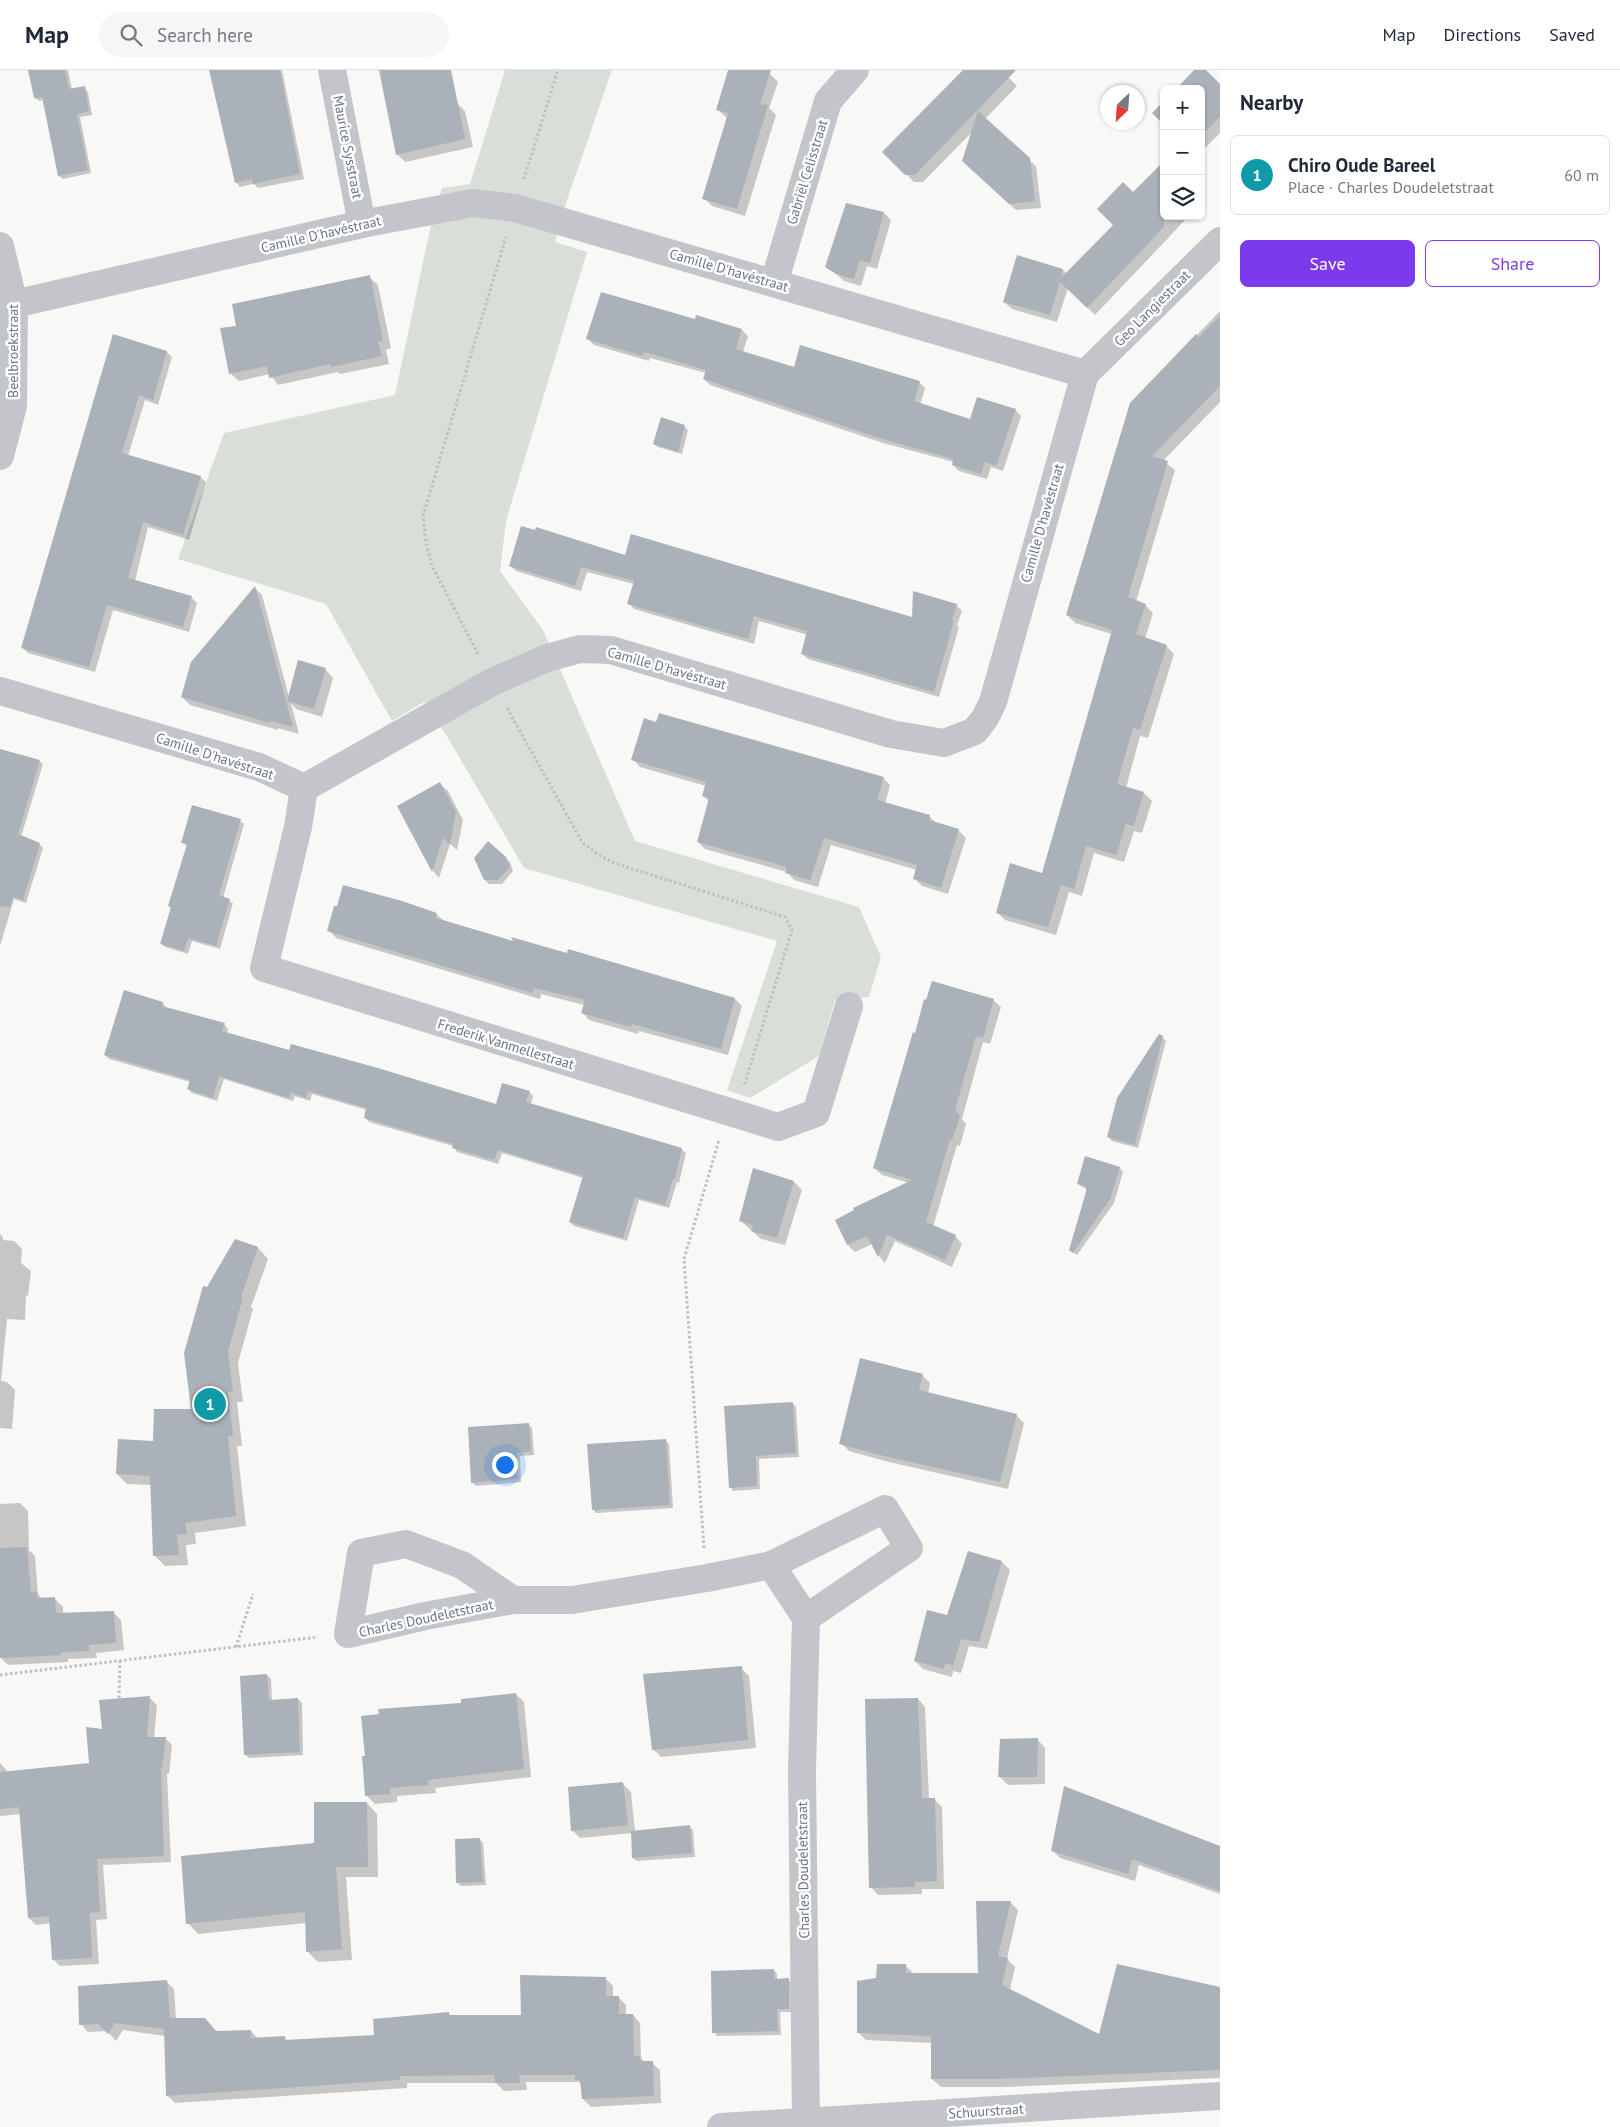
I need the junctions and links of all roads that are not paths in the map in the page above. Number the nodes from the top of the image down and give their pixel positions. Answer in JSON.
{"nodes":[{"id":1,"x":332,"y":70,"type":"edge"},
{"id":2,"x":855,"y":70,"type":"edge"},
{"id":3,"x":362,"y":224,"type":"junction"},
{"id":4,"x":1220,"y":240,"type":"edge"},
{"id":5,"x":0,"y":246,"type":"edge"},
{"id":6,"x":774,"y":282,"type":"junction"},
{"id":7,"x":14,"y":304,"type":"junction"},
{"id":8,"x":1084,"y":374,"type":"junction"},
{"id":9,"x":0,"y":456,"type":"edge"},
{"id":10,"x":0,"y":691,"type":"edge"},
{"id":11,"x":304,"y":788,"type":"junction"},
{"id":12,"x":849,"y":1006,"type":"dead end"},
{"id":13,"x":771,"y":1565,"type":"junction"},
{"id":14,"x":514,"y":1600,"type":"junction"},
{"id":15,"x":806,"y":1618,"type":"junction"},
{"id":16,"x":1220,"y":2096,"type":"edge"},
{"id":17,"x":806,"y":2123,"type":"junction"},
{"id":18,"x":721,"y":2127,"type":"edge"}],
"edges":[{"from":1,"to":3,"type":"street","name":"Maurice Sysstraat"},
{"from":2,"to":6,"type":"street","name":"Gabriël Celisstraat"},
{"from":3,"to":6,"type":"street","name":"Camille D'havéstraat"},
{"from":3,"to":7,"type":"street","name":"Camille D'havéstraat"},
{"from":4,"to":8,"type":"street","name":"Geo Langiestraat"},
{"from":5,"to":7,"type":"street","name":"Beelbroekstraat"},
{"from":6,"to":8,"type":"street","name":"Camille D'havéstraat"},
{"from":7,"to":9,"type":"street","name":"Beelbroekstraat"},
{"from":8,"to":11,"type":"street","name":"Camille D'havéstraat"},
{"from":10,"to":11,"type":"street","name":"Camille D'havéstraat"},
{"from":11,"to":12,"type":"street","name":"Frederik Vanmellestraat"},
{"from":13,"to":14,"type":"street","name":"Charles Doudeletstraat"},
{"from":13,"to":15,"type":"street"},
{"from":13,"to":15,"type":"street","name":"Charles Doudeletstraat"},
{"from":14,"to":14,"type":"street","name":"Charles Doudeletstraat"},
{"from":15,"to":17,"type":"street","name":"Charles Doudeletstraat"},
{"from":16,"to":17,"type":"street","name":"Schuurstraat"},
{"from":17,"to":18,"type":"street","name":"Schuurstraat"}]}
